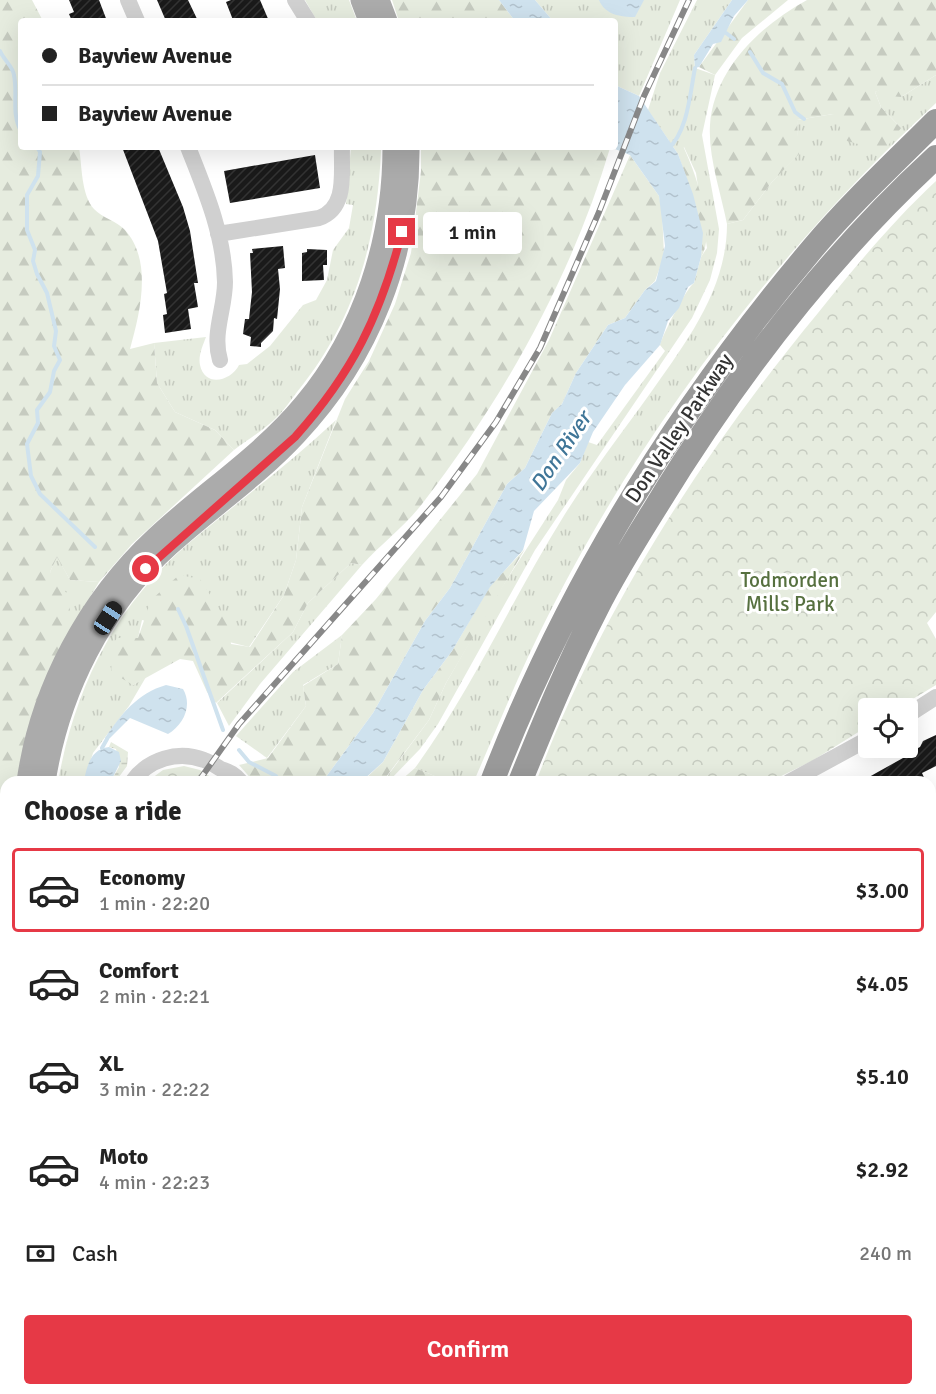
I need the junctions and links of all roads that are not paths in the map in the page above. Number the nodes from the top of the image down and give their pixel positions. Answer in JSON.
{"nodes":[{"id":1,"x":128,"y":0,"type":"edge"},
{"id":2,"x":295,"y":0,"type":"edge"},
{"id":3,"x":361,"y":0,"type":"edge"},
{"id":4,"x":379,"y":0,"type":"edge"},
{"id":5,"x":136,"y":18,"type":"edge"},
{"id":6,"x":306,"y":18,"type":"edge"},
{"id":7,"x":368,"y":18,"type":"edge"},
{"id":8,"x":386,"y":18,"type":"edge"},
{"id":9,"x":936,"y":121,"type":"edge"},
{"id":10,"x":189,"y":150,"type":"edge"},
{"id":11,"x":342,"y":150,"type":"edge"},
{"id":12,"x":393,"y":150,"type":"edge"},
{"id":13,"x":409,"y":150,"type":"edge"},
{"id":14,"x":936,"y":157,"type":"edge"},
{"id":15,"x":219,"y":234,"type":"junction"},
{"id":16,"x":220,"y":360,"type":"dead end"},
{"id":17,"x":936,"y":697,"type":"edge"},
{"id":18,"x":918,"y":709,"type":"edge"},
{"id":19,"x":858,"y":744,"type":"edge"},
{"id":20,"x":223,"y":775,"type":"edge"},
{"id":21,"x":28,"y":776,"type":"edge"},
{"id":22,"x":46,"y":776,"type":"edge"},
{"id":23,"x":137,"y":776,"type":"edge"},
{"id":24,"x":494,"y":776,"type":"edge"},
{"id":25,"x":522,"y":776,"type":"edge"},
{"id":26,"x":800,"y":776,"type":"edge"}],
"edges":[{"from":1,"to":5,"type":"street"},
{"from":2,"to":6,"type":"street"},
{"from":3,"to":7,"type":"main road"},
{"from":4,"to":8,"type":"main road"},
{"from":9,"to":24,"type":"highway","name":"Don Valley Parkway"},
{"from":10,"to":15,"type":"street"},
{"from":11,"to":15,"type":"street"},
{"from":12,"to":21,"type":"main road"},
{"from":13,"to":22,"type":"main road"},
{"from":14,"to":25,"type":"highway","name":"Don Valley Parkway"},
{"from":15,"to":16,"type":"street"},
{"from":17,"to":18,"type":"street"},
{"from":19,"to":26,"type":"street"},
{"from":20,"to":23,"type":"street"}]}
